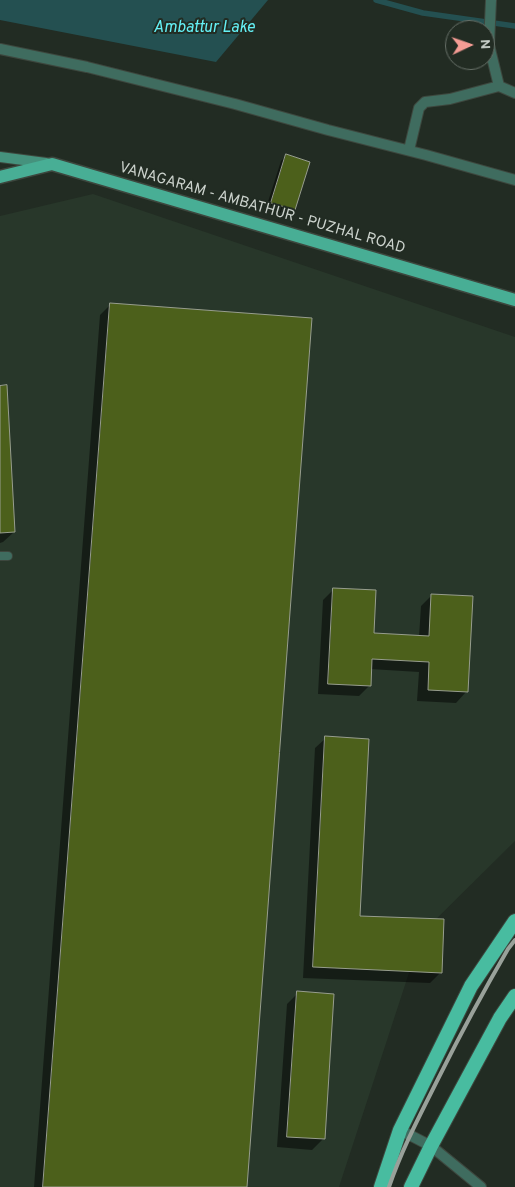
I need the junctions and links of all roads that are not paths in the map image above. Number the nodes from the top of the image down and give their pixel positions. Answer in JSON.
{"nodes":[{"id":1,"x":491,"y":0,"type":"edge"},
{"id":2,"x":0,"y":49,"type":"edge"},
{"id":3,"x":498,"y":86,"type":"junction"},
{"id":4,"x":515,"y":93,"type":"edge"},
{"id":5,"x":409,"y":150,"type":"junction"},
{"id":6,"x":0,"y":158,"type":"edge"},
{"id":7,"x":52,"y":164,"type":"junction"},
{"id":8,"x":0,"y":177,"type":"edge"},
{"id":9,"x":515,"y":180,"type":"edge"},
{"id":10,"x":515,"y":300,"type":"edge"},
{"id":11,"x":515,"y":921,"type":"edge"},
{"id":12,"x":515,"y":996,"type":"edge"},
{"id":13,"x":400,"y":1130,"type":"junction"},
{"id":14,"x":431,"y":1146,"type":"junction"},
{"id":15,"x":382,"y":1187,"type":"edge"},
{"id":16,"x":411,"y":1187,"type":"edge"},
{"id":17,"x":481,"y":1187,"type":"edge"}],
"edges":[{"from":1,"to":3,"type":"street"},
{"from":2,"to":5,"type":"street"},
{"from":3,"to":4,"type":"street"},
{"from":3,"to":5,"type":"street"},
{"from":5,"to":9,"type":"street"},
{"from":6,"to":7,"type":"main road"},
{"from":7,"to":8,"type":"main road"},
{"from":7,"to":10,"type":"main road","name":"VANAGARAM - AMBATHUR - PUZHAL ROAD"},
{"from":11,"to":13,"type":"highway"},
{"from":12,"to":14,"type":"highway"},
{"from":13,"to":14,"type":"street"},
{"from":13,"to":15,"type":"highway"},
{"from":14,"to":16,"type":"highway"},
{"from":14,"to":17,"type":"street"}]}
